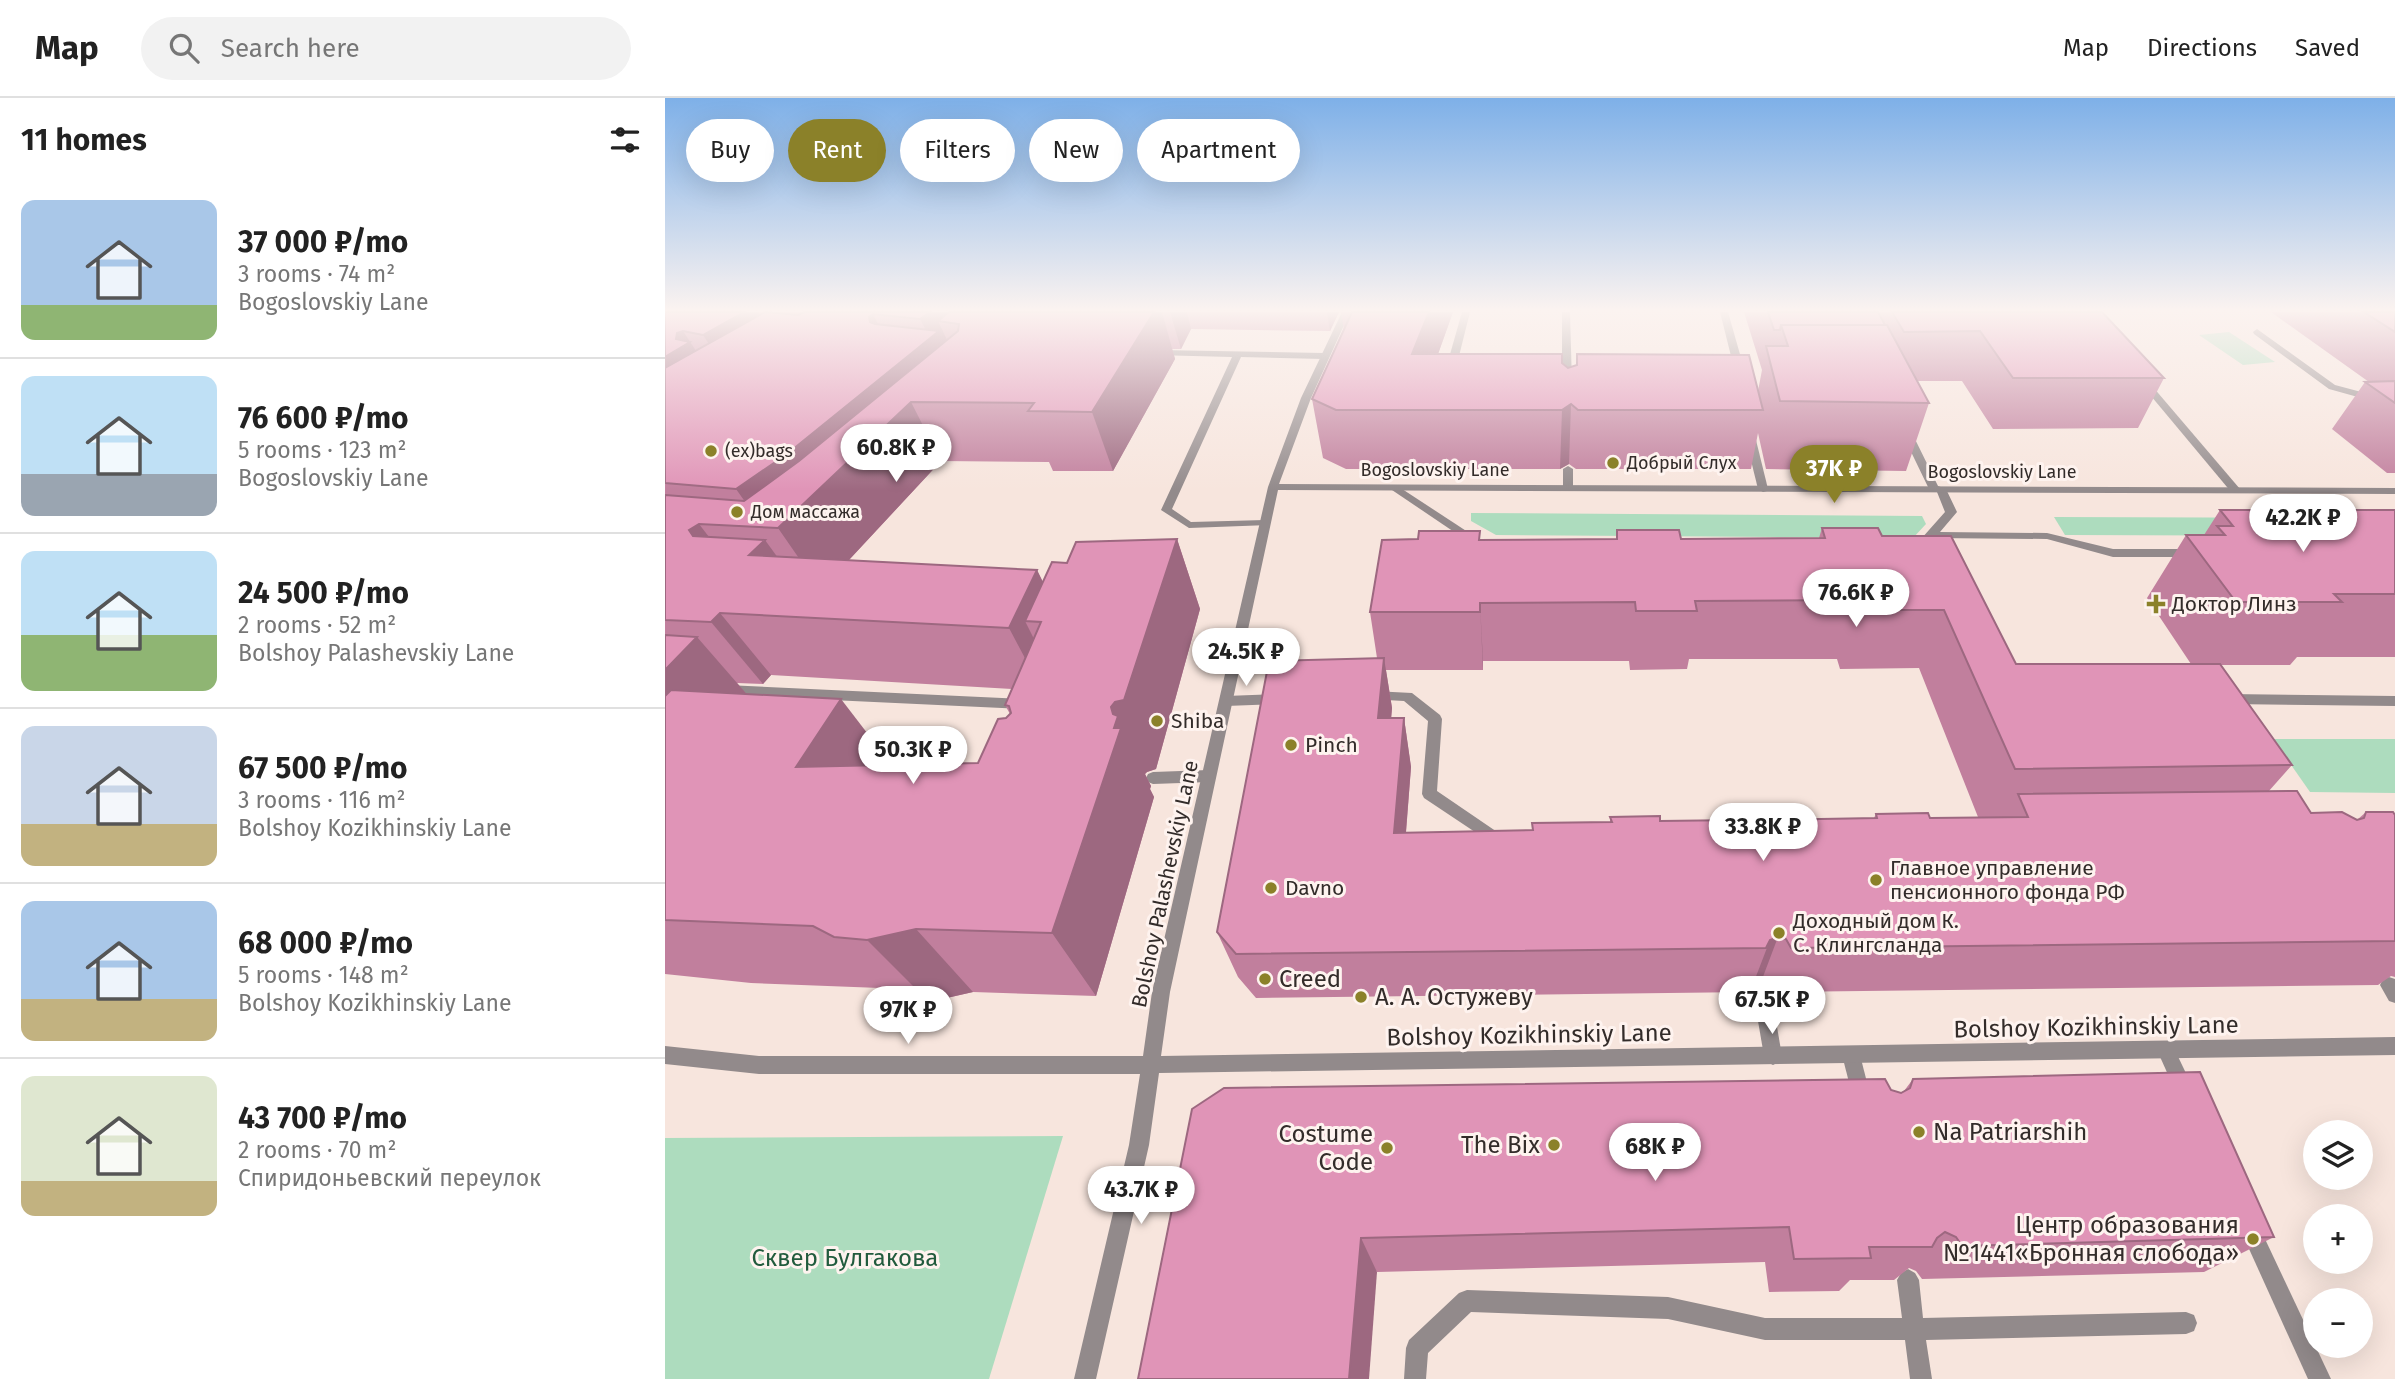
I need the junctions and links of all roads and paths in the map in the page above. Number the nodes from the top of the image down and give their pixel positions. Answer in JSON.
{"nodes":[{"id":1,"x":1230,"y":372,"type":"edge"},
{"id":2,"x":1317,"y":372,"type":"edge"},
{"id":3,"x":1450,"y":372,"type":"edge"},
{"id":4,"x":1567,"y":372,"type":"edge"},
{"id":5,"x":1740,"y":372,"type":"edge"},
{"id":6,"x":2311,"y":372,"type":"edge"},
{"id":7,"x":1448,"y":379,"type":"edge"},
{"id":8,"x":2143,"y":381,"type":"edge"},
{"id":9,"x":1743,"y":385,"type":"edge"},
{"id":10,"x":2395,"y":394,"type":"edge"},
{"id":11,"x":1568,"y":400,"type":"edge"},
{"id":12,"x":1900,"y":418,"type":"edge"},
{"id":13,"x":1747,"y":421,"type":"edge"},
{"id":14,"x":1568,"y":469,"type":"dead end"},
{"id":15,"x":1273,"y":487,"type":"junction"},
{"id":16,"x":1396,"y":488,"type":"junction"},
{"id":17,"x":1567,"y":488,"type":"junction"},
{"id":18,"x":1763,"y":489,"type":"junction"},
{"id":19,"x":1937,"y":489,"type":"junction"},
{"id":20,"x":2236,"y":491,"type":"junction"},
{"id":21,"x":2395,"y":491,"type":"edge"},
{"id":22,"x":1265,"y":523,"type":"junction"},
{"id":23,"x":1930,"y":535,"type":"junction"},
{"id":24,"x":1488,"y":549,"type":"edge"},
{"id":25,"x":1901,"y":552,"type":"edge"},
{"id":26,"x":2207,"y":554,"type":"edge"},
{"id":27,"x":716,"y":690,"type":"edge"},
{"id":28,"x":1354,"y":697,"type":"edge"},
{"id":29,"x":1299,"y":698,"type":"edge"},
{"id":30,"x":2218,"y":699,"type":"edge"},
{"id":31,"x":1226,"y":701,"type":"junction"},
{"id":32,"x":2395,"y":701,"type":"edge"},
{"id":33,"x":1045,"y":705,"type":"edge"},
{"id":34,"x":1209,"y":776,"type":"junction"},
{"id":35,"x":1153,"y":778,"type":"dead end"},
{"id":36,"x":1510,"y":840,"type":"edge"},
{"id":37,"x":1762,"y":992,"type":"edge"},
{"id":38,"x":2395,"y":1046,"type":"edge"},
{"id":39,"x":2166,"y":1050,"type":"junction"},
{"id":40,"x":665,"y":1055,"type":"edge"},
{"id":41,"x":1851,"y":1055,"type":"junction"},
{"id":42,"x":1773,"y":1056,"type":"junction"},
{"id":43,"x":1149,"y":1065,"type":"junction"},
{"id":44,"x":2193,"y":1107,"type":"edge"},
{"id":45,"x":1865,"y":1111,"type":"edge"},
{"id":46,"x":2243,"y":1216,"type":"edge"},
{"id":47,"x":1908,"y":1280,"type":"edge"},
{"id":48,"x":2186,"y":1324,"type":"dead end"},
{"id":49,"x":1914,"y":1329,"type":"junction"},
{"id":50,"x":1085,"y":1379,"type":"edge"},
{"id":51,"x":1415,"y":1379,"type":"edge"},
{"id":52,"x":1921,"y":1379,"type":"edge"},
{"id":53,"x":2320,"y":1379,"type":"edge"}],
"edges":[{"from":1,"to":22,"type":"street"},
{"from":2,"to":15,"type":"street","name":"Bolshoy Palashevskiy Lane"},
{"from":3,"to":7,"type":"street"},
{"from":4,"to":11,"type":"street"},
{"from":5,"to":9,"type":"street"},
{"from":6,"to":10,"type":"street"},
{"from":8,"to":20,"type":"street"},
{"from":12,"to":19,"type":"street"},
{"from":13,"to":18,"type":"street"},
{"from":14,"to":17,"type":"street"},
{"from":15,"to":16,"type":"street","name":"Bogoslovskiy Lane"},
{"from":15,"to":22,"type":"street","name":"Bolshoy Palashevskiy Lane"},
{"from":16,"to":17,"type":"street","name":"Bogoslovskiy Lane"},
{"from":16,"to":24,"type":"street"},
{"from":17,"to":18,"type":"street","name":"Bogoslovskiy Lane"},
{"from":18,"to":19,"type":"street","name":"Bogoslovskiy Lane"},
{"from":19,"to":20,"type":"street","name":"Bogoslovskiy Lane"},
{"from":19,"to":23,"type":"street"},
{"from":20,"to":21,"type":"street","name":"Bogoslovskiy Lane"},
{"from":22,"to":31,"type":"street","name":"Bolshoy Palashevskiy Lane"},
{"from":23,"to":25,"type":"street"},
{"from":23,"to":26,"type":"street"},
{"from":27,"to":33,"type":"street"},
{"from":28,"to":36,"type":"street"},
{"from":29,"to":31,"type":"street"},
{"from":30,"to":32,"type":"street"},
{"from":31,"to":34,"type":"street","name":"Bolshoy Palashevskiy Lane"},
{"from":34,"to":35,"type":"street"},
{"from":34,"to":43,"type":"street","name":"Bolshoy Palashevskiy Lane"},
{"from":37,"to":42,"type":"street"},
{"from":38,"to":39,"type":"street","name":"Bolshoy Kozikhinskiy Lane"},
{"from":39,"to":41,"type":"street","name":"Bolshoy Kozikhinskiy Lane"},
{"from":39,"to":44,"type":"street"},
{"from":40,"to":43,"type":"street","name":"Bolshoy Kozikhinskiy Lane"},
{"from":41,"to":42,"type":"street","name":"Bolshoy Kozikhinskiy Lane"},
{"from":41,"to":45,"type":"street"},
{"from":42,"to":43,"type":"street","name":"Bolshoy Kozikhinskiy Lane"},
{"from":43,"to":50,"type":"street","name":"Bolshoy Palashevskiy Lane"},
{"from":46,"to":53,"type":"street"},
{"from":47,"to":49,"type":"street"},
{"from":48,"to":49,"type":"street"},
{"from":49,"to":51,"type":"street"},
{"from":49,"to":52,"type":"street"}]}
